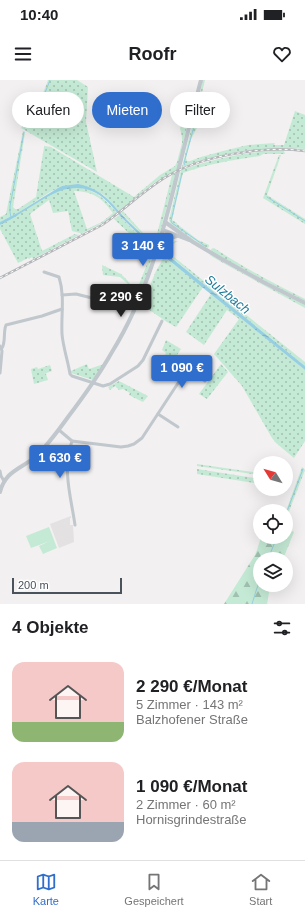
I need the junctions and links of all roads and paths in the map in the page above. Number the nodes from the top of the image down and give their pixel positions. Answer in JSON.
{"nodes":[{"id":1,"x":201,"y":80,"type":"edge"},
{"id":2,"x":165,"y":222,"type":"junction"},
{"id":3,"x":163,"y":230,"type":"junction"},
{"id":4,"x":177,"y":236,"type":"junction"},
{"id":5,"x":193,"y":242,"type":"junction"},
{"id":6,"x":160,"y":246,"type":"junction"},
{"id":7,"x":44,"y":272,"type":"dead end"},
{"id":8,"x":62,"y":295,"type":"junction"},
{"id":9,"x":138,"y":301,"type":"junction"},
{"id":10,"x":305,"y":303,"type":"edge"},
{"id":11,"x":62,"y":309,"type":"junction"},
{"id":12,"x":162,"y":321,"type":"dead end"},
{"id":13,"x":1,"y":347,"type":"edge"},
{"id":14,"x":1,"y":366,"type":"edge"},
{"id":15,"x":0,"y":373,"type":"edge"},
{"id":16,"x":205,"y":381,"type":"dead end"},
{"id":17,"x":93,"y":382,"type":"junction"},
{"id":18,"x":158,"y":414,"type":"junction"},
{"id":19,"x":178,"y":427,"type":"dead end"},
{"id":20,"x":58,"y":430,"type":"junction"},
{"id":21,"x":72,"y":441,"type":"junction"},
{"id":22,"x":0,"y":471,"type":"edge"},
{"id":23,"x":4,"y":481,"type":"junction"},
{"id":24,"x":0,"y":492,"type":"edge"},
{"id":25,"x":75,"y":525,"type":"dead end"}],
"edges":[{"from":1,"to":2,"type":"street"},
{"from":2,"to":3,"type":"street"},
{"from":2,"to":5,"type":"street"},
{"from":3,"to":4,"type":"street"},
{"from":3,"to":6,"type":"street"},
{"from":4,"to":5,"type":"street"},
{"from":4,"to":6,"type":"street"},
{"from":5,"to":10,"type":"street"},
{"from":6,"to":9,"type":"street"},
{"from":7,"to":8,"type":"street"},
{"from":8,"to":9,"type":"street"},
{"from":8,"to":11,"type":"street"},
{"from":9,"to":17,"type":"street"},
{"from":11,"to":13,"type":"street"},
{"from":11,"to":17,"type":"street"},
{"from":12,"to":17,"type":"street"},
{"from":13,"to":14,"type":"street"},
{"from":14,"to":15,"type":"street"},
{"from":16,"to":18,"type":"street"},
{"from":17,"to":20,"type":"street"},
{"from":18,"to":19,"type":"street"},
{"from":18,"to":21,"type":"street"},
{"from":20,"to":21,"type":"street"},
{"from":20,"to":23,"type":"street"},
{"from":21,"to":25,"type":"street"},
{"from":22,"to":23,"type":"street"},
{"from":23,"to":24,"type":"street"}]}
